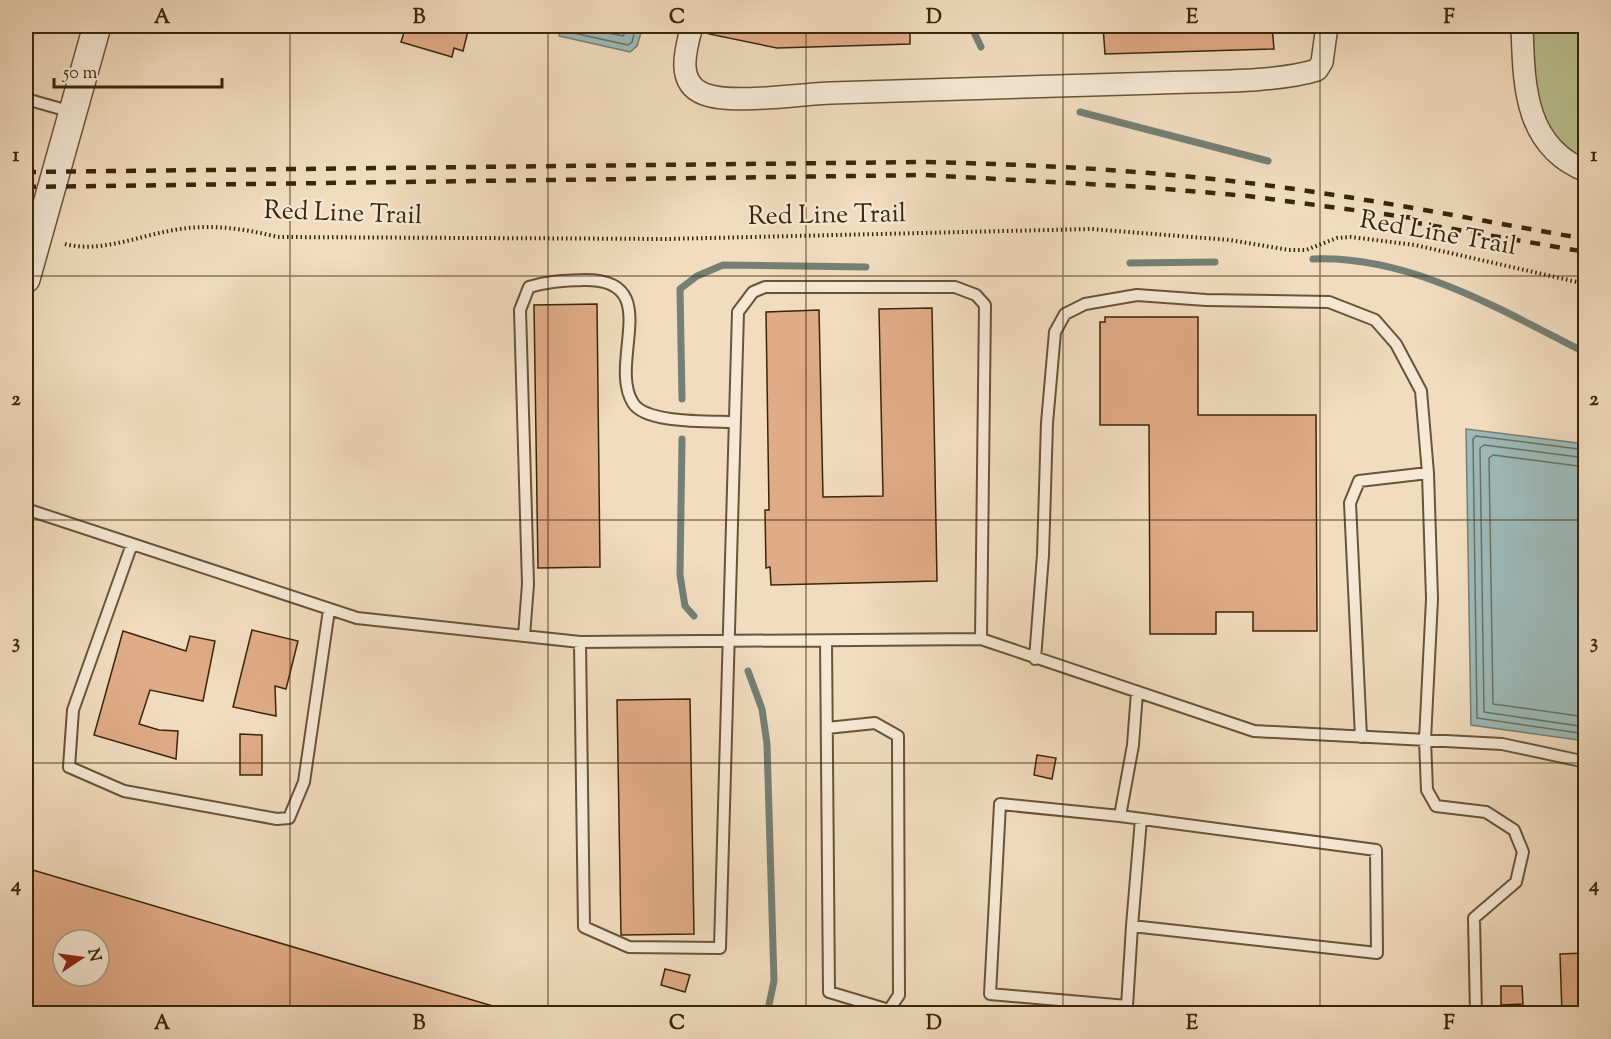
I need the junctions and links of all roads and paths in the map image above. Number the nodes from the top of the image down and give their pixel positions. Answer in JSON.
{"nodes":[{"id":1,"x":96,"y":26,"type":"edge"},
{"id":2,"x":692,"y":26,"type":"edge"},
{"id":3,"x":1363,"y":26,"type":"edge"},
{"id":4,"x":1522,"y":26,"type":"edge"},
{"id":5,"x":1336,"y":29,"type":"edge"},
{"id":6,"x":26,"y":99,"type":"edge"},
{"id":7,"x":72,"y":112,"type":"junction"},
{"id":8,"x":1586,"y":171,"type":"edge"},
{"id":9,"x":65,"y":244,"type":"dead end"},
{"id":10,"x":26,"y":279,"type":"edge"},
{"id":11,"x":1586,"y":284,"type":"edge"},
{"id":12,"x":734,"y":422,"type":"junction"},
{"id":13,"x":1428,"y":473,"type":"junction"},
{"id":14,"x":26,"y":509,"type":"edge"},
{"id":15,"x":132,"y":544,"type":"junction"},
{"id":16,"x":329,"y":610,"type":"junction"},
{"id":17,"x":524,"y":636,"type":"junction"},
{"id":18,"x":981,"y":639,"type":"junction"},
{"id":19,"x":826,"y":641,"type":"junction"},
{"id":20,"x":580,"y":642,"type":"junction"},
{"id":21,"x":728,"y":643,"type":"junction"},
{"id":22,"x":1035,"y":659,"type":"junction"},
{"id":23,"x":1137,"y":692,"type":"junction"},
{"id":24,"x":827,"y":728,"type":"junction"},
{"id":25,"x":1361,"y":736,"type":"junction"},
{"id":26,"x":1425,"y":740,"type":"junction"},
{"id":27,"x":1586,"y":762,"type":"edge"},
{"id":28,"x":1120,"y":816,"type":"junction"},
{"id":29,"x":1142,"y":819,"type":"junction"},
{"id":30,"x":1132,"y":926,"type":"junction"},
{"id":31,"x":1476,"y":1014,"type":"edge"}],
"edges":[{"from":1,"to":7,"type":"street"},
{"from":2,"to":5,"type":"street"},
{"from":3,"to":5,"type":"path"},
{"from":4,"to":8,"type":"street"},
{"from":6,"to":7,"type":"lane"},
{"from":7,"to":10,"type":"street"},
{"from":9,"to":11,"type":"path","name":"Red Line Trail"},
{"from":12,"to":17,"type":"lane"},
{"from":12,"to":18,"type":"lane"},
{"from":12,"to":21,"type":"lane"},
{"from":13,"to":22,"type":"lane"},
{"from":13,"to":25,"type":"lane"},
{"from":13,"to":26,"type":"lane"},
{"from":14,"to":15,"type":"lane"},
{"from":15,"to":16,"type":"lane"},
{"from":15,"to":16,"type":"lane"},
{"from":16,"to":17,"type":"lane"},
{"from":17,"to":20,"type":"lane"},
{"from":18,"to":19,"type":"lane"},
{"from":18,"to":22,"type":"lane"},
{"from":19,"to":21,"type":"lane"},
{"from":19,"to":24,"type":"lane"},
{"from":20,"to":21,"type":"lane"},
{"from":20,"to":21,"type":"lane"},
{"from":22,"to":23,"type":"lane"},
{"from":23,"to":25,"type":"lane"},
{"from":23,"to":28,"type":"lane"},
{"from":24,"to":24,"type":"lane"},
{"from":25,"to":26,"type":"lane"},
{"from":26,"to":27,"type":"lane"},
{"from":26,"to":31,"type":"lane"},
{"from":28,"to":29,"type":"lane"},
{"from":28,"to":30,"type":"lane"},
{"from":29,"to":30,"type":"lane"},
{"from":29,"to":30,"type":"lane"}]}
